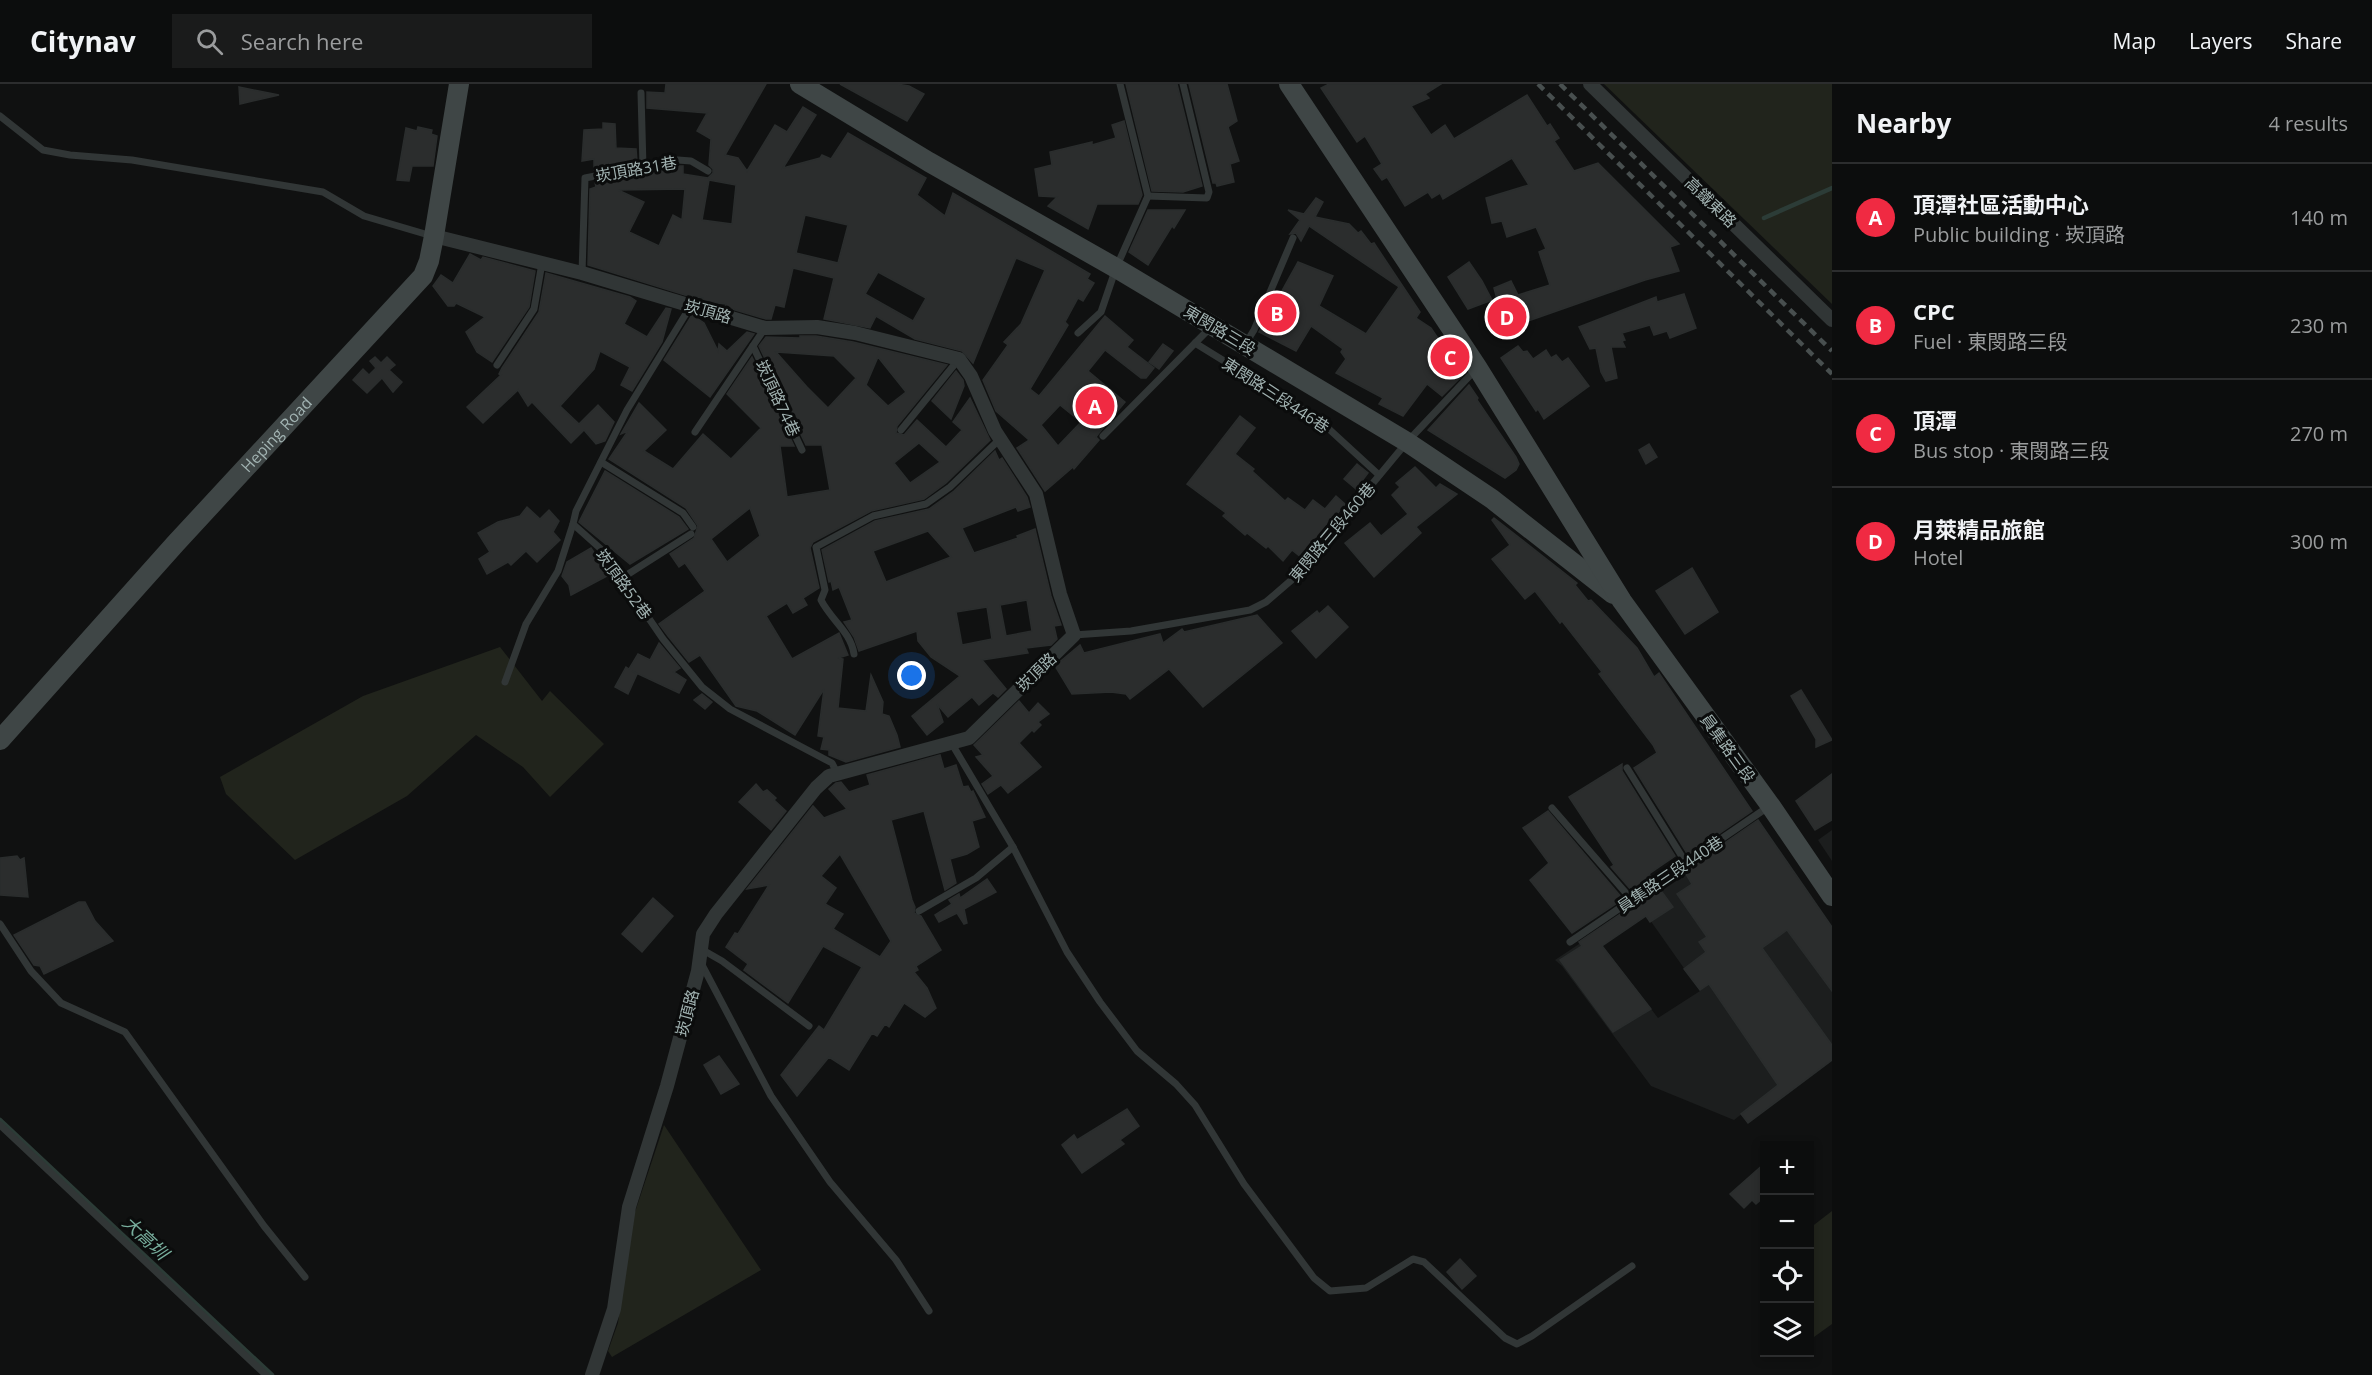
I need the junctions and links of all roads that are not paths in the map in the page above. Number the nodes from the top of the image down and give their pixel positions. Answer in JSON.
{"nodes":[{"id":1,"x":459,"y":84,"type":"edge"},
{"id":2,"x":800,"y":84,"type":"edge"},
{"id":3,"x":1120,"y":84,"type":"edge"},
{"id":4,"x":1183,"y":84,"type":"edge"},
{"id":5,"x":1289,"y":84,"type":"edge"},
{"id":6,"x":1590,"y":84,"type":"edge"},
{"id":7,"x":640,"y":93,"type":"dead end"},
{"id":8,"x":0,"y":116,"type":"edge"},
{"id":9,"x":643,"y":167,"type":"junction"},
{"id":10,"x":708,"y":171,"type":"dead end"},
{"id":11,"x":1148,"y":196,"type":"junction"},
{"id":12,"x":434,"y":236,"type":"junction"},
{"id":13,"x":1293,"y":238,"type":"dead end"},
{"id":14,"x":542,"y":263,"type":"junction"},
{"id":15,"x":1116,"y":268,"type":"junction"},
{"id":16,"x":582,"y":273,"type":"junction"},
{"id":17,"x":690,"y":307,"type":"junction"},
{"id":18,"x":1832,"y":320,"type":"edge"},
{"id":19,"x":1213,"y":326,"type":"junction"},
{"id":20,"x":765,"y":328,"type":"junction"},
{"id":21,"x":1078,"y":333,"type":"dead end"},
{"id":22,"x":1195,"y":344,"type":"junction"},
{"id":23,"x":1245,"y":345,"type":"junction"},
{"id":24,"x":753,"y":346,"type":"junction"},
{"id":25,"x":959,"y":359,"type":"junction"},
{"id":26,"x":497,"y":365,"type":"dead end"},
{"id":27,"x":1478,"y":367,"type":"junction"},
{"id":28,"x":901,"y":430,"type":"dead end"},
{"id":29,"x":695,"y":432,"type":"dead end"},
{"id":30,"x":1103,"y":436,"type":"dead end"},
{"id":31,"x":1000,"y":439,"type":"junction"},
{"id":32,"x":1407,"y":442,"type":"junction"},
{"id":33,"x":802,"y":450,"type":"dead end"},
{"id":34,"x":601,"y":462,"type":"junction"},
{"id":35,"x":1380,"y":475,"type":"junction"},
{"id":36,"x":573,"y":524,"type":"junction"},
{"id":37,"x":622,"y":578,"type":"junction"},
{"id":38,"x":1622,"y":601,"type":"junction"},
{"id":39,"x":1074,"y":635,"type":"junction"},
{"id":40,"x":854,"y":654,"type":"dead end"},
{"id":41,"x":505,"y":682,"type":"dead end"},
{"id":42,"x":0,"y":740,"type":"edge"},
{"id":43,"x":952,"y":744,"type":"junction"},
{"id":44,"x":1627,"y":768,"type":"dead end"},
{"id":45,"x":837,"y":773,"type":"junction"},
{"id":46,"x":1770,"y":805,"type":"junction"},
{"id":47,"x":1552,"y":808,"type":"dead end"},
{"id":48,"x":1013,"y":847,"type":"junction"},
{"id":49,"x":1686,"y":863,"type":"junction"},
{"id":50,"x":1832,"y":896,"type":"edge"},
{"id":51,"x":1632,"y":900,"type":"junction"},
{"id":52,"x":919,"y":911,"type":"dead end"},
{"id":53,"x":0,"y":924,"type":"edge"},
{"id":54,"x":1570,"y":942,"type":"dead end"},
{"id":55,"x":700,"y":955,"type":"junction"},
{"id":56,"x":809,"y":1026,"type":"dead end"},
{"id":57,"x":0,"y":1125,"type":"edge"},
{"id":58,"x":1632,"y":1266,"type":"dead end"},
{"id":59,"x":305,"y":1277,"type":"dead end"},
{"id":60,"x":929,"y":1311,"type":"dead end"},
{"id":61,"x":266,"y":1375,"type":"edge"},
{"id":62,"x":592,"y":1375,"type":"edge"}],
"edges":[{"from":1,"to":12,"type":"street","name":"Heping Road"},
{"from":2,"to":15,"type":"street","name":"東閔路三段"},
{"from":3,"to":11,"type":"lane"},
{"from":4,"to":11,"type":"lane"},
{"from":5,"to":27,"type":"street"},
{"from":6,"to":18,"type":"street","name":"高鐵東路"},
{"from":7,"to":9,"type":"lane"},
{"from":8,"to":12,"type":"lane"},
{"from":9,"to":10,"type":"lane","name":"崁頂路31巷"},
{"from":9,"to":16,"type":"lane","name":"崁頂路31巷"},
{"from":11,"to":15,"type":"lane"},
{"from":12,"to":14,"type":"street","name":"崁頂路"},
{"from":12,"to":42,"type":"street","name":"Heping Road"},
{"from":13,"to":23,"type":"lane"},
{"from":14,"to":16,"type":"street","name":"崁頂路"},
{"from":14,"to":26,"type":"lane"},
{"from":15,"to":19,"type":"street","name":"東閔路三段"},
{"from":15,"to":21,"type":"lane"},
{"from":16,"to":17,"type":"street","name":"崁頂路"},
{"from":17,"to":20,"type":"street","name":"崁頂路"},
{"from":17,"to":34,"type":"lane"},
{"from":19,"to":22,"type":"lane"},
{"from":19,"to":23,"type":"street","name":"東閔路三段"},
{"from":20,"to":24,"type":"lane","name":"崁頂路74巷"},
{"from":20,"to":25,"type":"street","name":"崁頂路"},
{"from":22,"to":30,"type":"lane"},
{"from":22,"to":35,"type":"lane","name":"東閔路三段446巷"},
{"from":23,"to":32,"type":"street","name":"東閔路三段"},
{"from":24,"to":29,"type":"lane","name":"崁頂路74巷"},
{"from":24,"to":33,"type":"lane","name":"崁頂路74巷"},
{"from":25,"to":28,"type":"lane"},
{"from":25,"to":31,"type":"street"},
{"from":27,"to":32,"type":"lane","name":"東閔路三段460巷"},
{"from":27,"to":38,"type":"street"},
{"from":31,"to":39,"type":"street"},
{"from":31,"to":40,"type":"lane"},
{"from":32,"to":35,"type":"lane","name":"東閔路三段460巷"},
{"from":32,"to":38,"type":"street","name":"東閔路三段"},
{"from":34,"to":36,"type":"lane"},
{"from":34,"to":37,"type":"lane"},
{"from":35,"to":39,"type":"lane","name":"東閔路三段460巷"},
{"from":36,"to":37,"type":"lane","name":"崁頂路52巷"},
{"from":36,"to":41,"type":"lane"},
{"from":37,"to":45,"type":"lane","name":"崁頂路52巷"},
{"from":38,"to":46,"type":"street","name":"員集路三段"},
{"from":39,"to":43,"type":"street","name":"崁頂路"},
{"from":43,"to":45,"type":"street","name":"崁頂路"},
{"from":43,"to":48,"type":"lane"},
{"from":44,"to":49,"type":"lane"},
{"from":45,"to":55,"type":"street","name":"崁頂路"},
{"from":46,"to":49,"type":"lane","name":"員集路三段440巷"},
{"from":46,"to":50,"type":"street","name":"員集路三段"},
{"from":47,"to":51,"type":"lane"},
{"from":48,"to":52,"type":"lane"},
{"from":48,"to":58,"type":"lane"},
{"from":49,"to":51,"type":"lane","name":"員集路三段440巷"},
{"from":51,"to":54,"type":"lane","name":"員集路三段440巷"},
{"from":53,"to":59,"type":"lane"},
{"from":55,"to":56,"type":"lane"},
{"from":55,"to":60,"type":"lane"},
{"from":55,"to":62,"type":"street","name":"崁頂路"},
{"from":57,"to":61,"type":"lane"}]}
